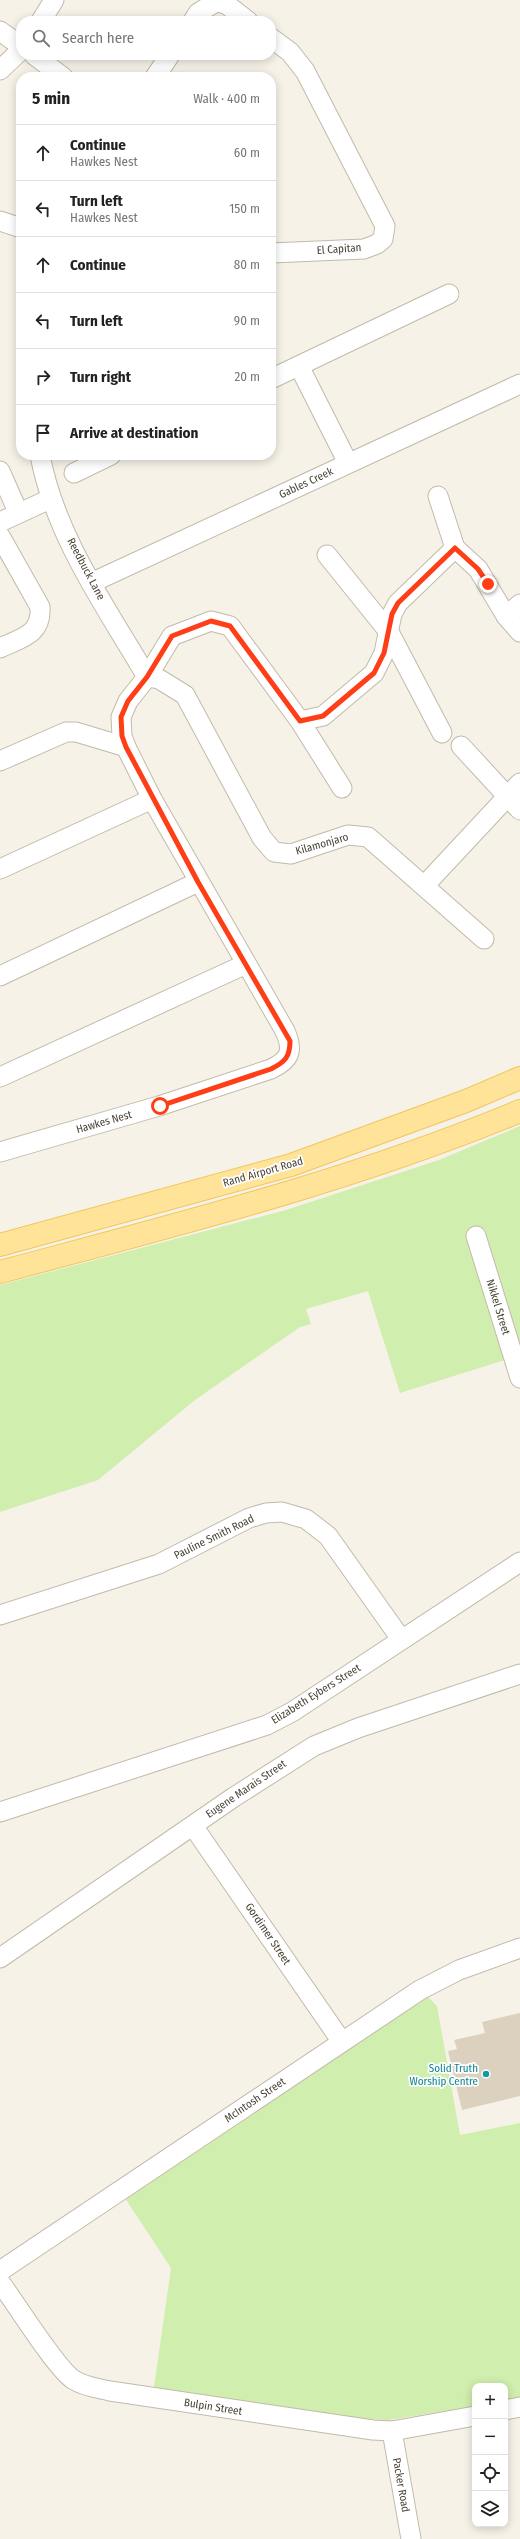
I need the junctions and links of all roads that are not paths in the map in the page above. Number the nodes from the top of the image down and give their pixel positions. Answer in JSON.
{"nodes":[{"id":1,"x":54,"y":0,"type":"edge"},
{"id":2,"x":43,"y":16,"type":"edge"},
{"id":3,"x":197,"y":16,"type":"edge"},
{"id":4,"x":242,"y":16,"type":"edge"},
{"id":5,"x":0,"y":31,"type":"edge"},
{"id":6,"x":16,"y":42,"type":"edge"},
{"id":7,"x":276,"y":42,"type":"edge"},
{"id":8,"x":16,"y":55,"type":"edge"},
{"id":9,"x":41,"y":60,"type":"edge"},
{"id":10,"x":167,"y":60,"type":"edge"},
{"id":11,"x":0,"y":70,"type":"edge"},
{"id":12,"x":56,"y":72,"type":"edge"},
{"id":13,"x":158,"y":72,"type":"edge"},
{"id":14,"x":0,"y":221,"type":"edge"},
{"id":15,"x":16,"y":226,"type":"edge"},
{"id":16,"x":276,"y":253,"type":"edge"},
{"id":17,"x":449,"y":294,"type":"dead end"},
{"id":18,"x":299,"y":366,"type":"junction"},
{"id":19,"x":276,"y":377,"type":"edge"},
{"id":20,"x":520,"y":384,"type":"edge"},
{"id":21,"x":41,"y":460,"type":"edge"},
{"id":22,"x":101,"y":460,"type":"edge"},
{"id":23,"x":348,"y":464,"type":"junction"},
{"id":24,"x":0,"y":471,"type":"edge"},
{"id":25,"x":74,"y":473,"type":"dead end"},
{"id":26,"x":438,"y":496,"type":"dead end"},
{"id":27,"x":50,"y":499,"type":"junction"},
{"id":28,"x":18,"y":512,"type":"junction"},
{"id":29,"x":0,"y":522,"type":"edge"},
{"id":30,"x":0,"y":536,"type":"edge"},
{"id":31,"x":455,"y":548,"type":"junction"},
{"id":32,"x":327,"y":555,"type":"dead end"},
{"id":33,"x":91,"y":583,"type":"junction"},
{"id":34,"x":513,"y":610,"type":"edge"},
{"id":35,"x":388,"y":632,"type":"junction"},
{"id":36,"x":520,"y":632,"type":"edge"},
{"id":37,"x":0,"y":648,"type":"edge"},
{"id":38,"x":147,"y":677,"type":"junction"},
{"id":39,"x":300,"y":721,"type":"junction"},
{"id":40,"x":442,"y":733,"type":"dead end"},
{"id":41,"x":461,"y":746,"type":"dead end"},
{"id":42,"x":126,"y":747,"type":"junction"},
{"id":43,"x":0,"y":760,"type":"edge"},
{"id":44,"x":520,"y":783,"type":"edge"},
{"id":45,"x":342,"y":788,"type":"dead end"},
{"id":46,"x":506,"y":796,"type":"junction"},
{"id":47,"x":152,"y":799,"type":"junction"},
{"id":48,"x":520,"y":810,"type":"edge"},
{"id":49,"x":0,"y":869,"type":"edge"},
{"id":50,"x":198,"y":882,"type":"junction"},
{"id":51,"x":424,"y":886,"type":"junction"},
{"id":52,"x":484,"y":939,"type":"dead end"},
{"id":53,"x":246,"y":964,"type":"junction"},
{"id":54,"x":0,"y":976,"type":"edge"},
{"id":55,"x":0,"y":1077,"type":"edge"},
{"id":56,"x":520,"y":1078,"type":"edge"},
{"id":57,"x":520,"y":1111,"type":"edge"},
{"id":58,"x":0,"y":1152,"type":"edge"},
{"id":59,"x":476,"y":1236,"type":"dead end"},
{"id":60,"x":0,"y":1245,"type":"edge"},
{"id":61,"x":0,"y":1272,"type":"edge"},
{"id":62,"x":520,"y":1378,"type":"edge"},
{"id":63,"x":520,"y":1562,"type":"edge"},
{"id":64,"x":0,"y":1615,"type":"edge"},
{"id":65,"x":401,"y":1639,"type":"junction"},
{"id":66,"x":520,"y":1674,"type":"edge"},
{"id":67,"x":0,"y":1812,"type":"edge"},
{"id":68,"x":193,"y":1826,"type":"junction"},
{"id":69,"x":520,"y":1948,"type":"edge"},
{"id":70,"x":0,"y":1958,"type":"edge"},
{"id":71,"x":342,"y":2042,"type":"junction"},
{"id":72,"x":0,"y":2271,"type":"edge"},
{"id":73,"x":0,"y":2282,"type":"edge"},
{"id":74,"x":520,"y":2408,"type":"edge"},
{"id":75,"x":508,"y":2410,"type":"edge"},
{"id":76,"x":472,"y":2417,"type":"edge"},
{"id":77,"x":392,"y":2431,"type":"junction"},
{"id":78,"x":411,"y":2539,"type":"edge"}],
"edges":[{"from":1,"to":2,"type":"street"},
{"from":3,"to":4,"type":"street"},
{"from":5,"to":6,"type":"street"},
{"from":7,"to":16,"type":"street","name":"El Capitan"},
{"from":8,"to":11,"type":"street"},
{"from":9,"to":12,"type":"street"},
{"from":10,"to":13,"type":"street"},
{"from":14,"to":15,"type":"street"},
{"from":17,"to":18,"type":"street"},
{"from":18,"to":19,"type":"street"},
{"from":18,"to":23,"type":"street"},
{"from":20,"to":23,"type":"street","name":"Gables Creek"},
{"from":21,"to":27,"type":"street","name":"Reedbuck Lane"},
{"from":22,"to":25,"type":"street"},
{"from":23,"to":33,"type":"street","name":"Gables Creek"},
{"from":24,"to":28,"type":"street"},
{"from":26,"to":31,"type":"street"},
{"from":27,"to":28,"type":"street"},
{"from":27,"to":33,"type":"street","name":"Reedbuck Lane"},
{"from":28,"to":29,"type":"street"},
{"from":30,"to":37,"type":"street"},
{"from":31,"to":34,"type":"street"},
{"from":31,"to":35,"type":"street"},
{"from":32,"to":35,"type":"street"},
{"from":33,"to":38,"type":"street","name":"Reedbuck Lane"},
{"from":34,"to":36,"type":"street"},
{"from":35,"to":39,"type":"street"},
{"from":35,"to":40,"type":"street"},
{"from":38,"to":39,"type":"street","name":"Hawkes Nest"},
{"from":38,"to":42,"type":"street","name":"Hawkes Nest"},
{"from":38,"to":51,"type":"street","name":"Kilamonjaro"},
{"from":39,"to":45,"type":"street","name":"Hawkes Nest"},
{"from":41,"to":46,"type":"street"},
{"from":42,"to":43,"type":"street"},
{"from":42,"to":47,"type":"street","name":"Hawkes Nest"},
{"from":44,"to":46,"type":"street"},
{"from":46,"to":48,"type":"street"},
{"from":46,"to":51,"type":"street"},
{"from":47,"to":49,"type":"street"},
{"from":47,"to":50,"type":"street","name":"Hawkes Nest"},
{"from":50,"to":53,"type":"street","name":"Hawkes Nest"},
{"from":50,"to":54,"type":"street"},
{"from":51,"to":52,"type":"street","name":"Kilamonjaro"},
{"from":53,"to":55,"type":"street"},
{"from":53,"to":58,"type":"street","name":"Hawkes Nest"},
{"from":56,"to":60,"type":"main road","name":"Rand Airport Road"},
{"from":57,"to":61,"type":"main road"},
{"from":59,"to":62,"type":"street","name":"Nikkel Street"},
{"from":63,"to":65,"type":"street","name":"Elizabeth Eybers Street"},
{"from":64,"to":65,"type":"street","name":"Pauline Smith Road"},
{"from":65,"to":67,"type":"street","name":"Elizabeth Eybers Street"},
{"from":66,"to":68,"type":"street","name":"Eugene Marais Street"},
{"from":68,"to":70,"type":"street","name":"Eugene Marais Street"},
{"from":68,"to":71,"type":"street","name":"Gordimer Street"},
{"from":69,"to":71,"type":"street","name":"McIntosh Street"},
{"from":71,"to":72,"type":"street","name":"McIntosh Street"},
{"from":73,"to":77,"type":"street","name":"Bulpin Street"},
{"from":74,"to":75,"type":"street"},
{"from":76,"to":77,"type":"street","name":"Bulpin Street"},
{"from":77,"to":78,"type":"street","name":"Packer Road"}]}
